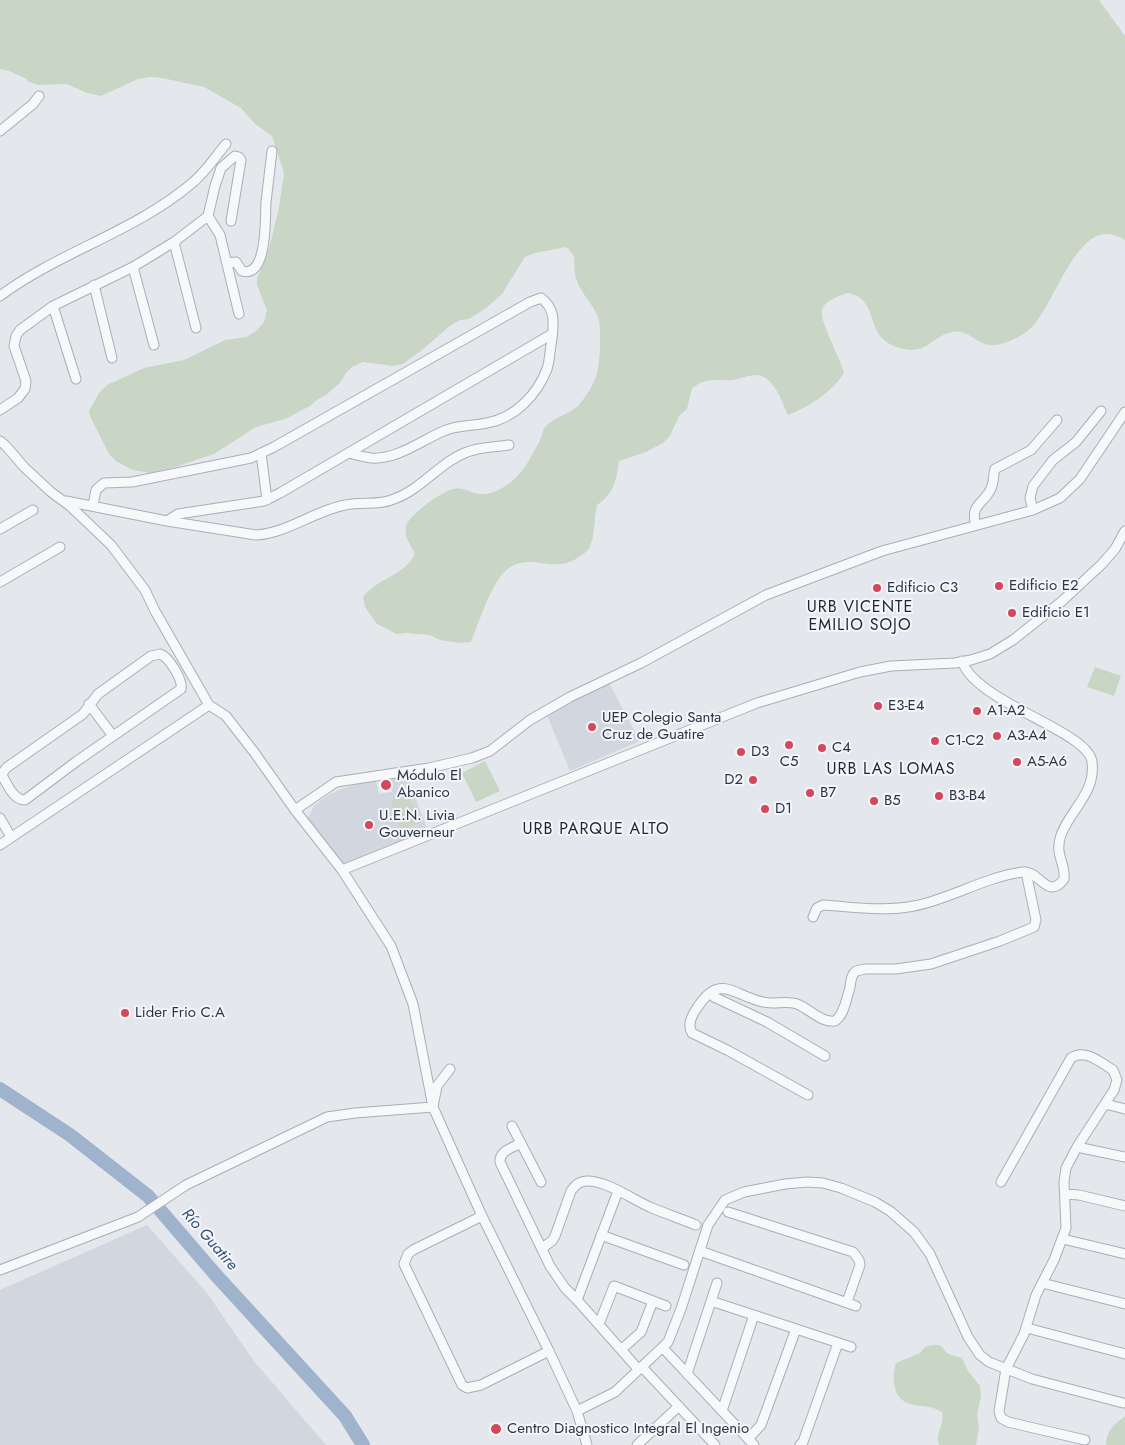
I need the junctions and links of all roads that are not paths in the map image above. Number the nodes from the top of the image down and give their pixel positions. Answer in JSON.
{"nodes":[{"id":1,"x":39,"y":96,"type":"dead end"},
{"id":2,"x":0,"y":131,"type":"edge"},
{"id":3,"x":226,"y":144,"type":"dead end"},
{"id":4,"x":272,"y":151,"type":"dead end"},
{"id":5,"x":208,"y":216,"type":"junction"},
{"id":6,"x":231,"y":221,"type":"dead end"},
{"id":7,"x":174,"y":242,"type":"junction"},
{"id":8,"x":227,"y":263,"type":"junction"},
{"id":9,"x":133,"y":267,"type":"junction"},
{"id":10,"x":94,"y":285,"type":"junction"},
{"id":11,"x":0,"y":296,"type":"edge"},
{"id":12,"x":53,"y":306,"type":"junction"},
{"id":13,"x":240,"y":314,"type":"dead end"},
{"id":14,"x":196,"y":328,"type":"dead end"},
{"id":15,"x":552,"y":334,"type":"junction"},
{"id":16,"x":154,"y":345,"type":"dead end"},
{"id":17,"x":112,"y":358,"type":"dead end"},
{"id":18,"x":76,"y":379,"type":"dead end"},
{"id":19,"x":0,"y":410,"type":"edge"},
{"id":20,"x":1101,"y":411,"type":"dead end"},
{"id":21,"x":1125,"y":412,"type":"edge"},
{"id":22,"x":1057,"y":420,"type":"dead end"},
{"id":23,"x":0,"y":441,"type":"edge"},
{"id":24,"x":508,"y":445,"type":"dead end"},
{"id":25,"x":349,"y":453,"type":"junction"},
{"id":26,"x":261,"y":454,"type":"junction"},
{"id":27,"x":267,"y":500,"type":"junction"},
{"id":28,"x":63,"y":501,"type":"junction"},
{"id":29,"x":93,"y":505,"type":"junction"},
{"id":30,"x":33,"y":510,"type":"dead end"},
{"id":31,"x":1033,"y":510,"type":"junction"},
{"id":32,"x":167,"y":521,"type":"junction"},
{"id":33,"x":976,"y":526,"type":"junction"},
{"id":34,"x":0,"y":529,"type":"edge"},
{"id":35,"x":1125,"y":531,"type":"edge"},
{"id":36,"x":60,"y":547,"type":"dead end"},
{"id":37,"x":0,"y":582,"type":"edge"},
{"id":38,"x":962,"y":661,"type":"junction"},
{"id":39,"x":90,"y":704,"type":"junction"},
{"id":40,"x":209,"y":705,"type":"junction"},
{"id":41,"x":113,"y":736,"type":"junction"},
{"id":42,"x":1,"y":778,"type":"edge"},
{"id":43,"x":295,"y":810,"type":"junction"},
{"id":44,"x":0,"y":818,"type":"edge"},
{"id":45,"x":11,"y":837,"type":"junction"},
{"id":46,"x":0,"y":845,"type":"edge"},
{"id":47,"x":342,"y":870,"type":"junction"},
{"id":48,"x":1026,"y":872,"type":"junction"},
{"id":49,"x":813,"y":917,"type":"dead end"},
{"id":50,"x":711,"y":993,"type":"junction"},
{"id":51,"x":825,"y":1056,"type":"dead end"},
{"id":52,"x":450,"y":1069,"type":"dead end"},
{"id":53,"x":808,"y":1095,"type":"dead end"},
{"id":54,"x":1105,"y":1104,"type":"junction"},
{"id":55,"x":433,"y":1107,"type":"junction"},
{"id":56,"x":1125,"y":1109,"type":"edge"},
{"id":57,"x":512,"y":1126,"type":"dead end"},
{"id":58,"x":521,"y":1143,"type":"junction"},
{"id":59,"x":1078,"y":1146,"type":"junction"},
{"id":60,"x":1125,"y":1157,"type":"edge"},
{"id":61,"x":541,"y":1182,"type":"dead end"},
{"id":62,"x":1001,"y":1182,"type":"dead end"},
{"id":63,"x":618,"y":1191,"type":"junction"},
{"id":64,"x":1065,"y":1194,"type":"junction"},
{"id":65,"x":1125,"y":1206,"type":"edge"},
{"id":66,"x":728,"y":1212,"type":"dead end"},
{"id":67,"x":482,"y":1216,"type":"junction"},
{"id":68,"x":696,"y":1224,"type":"dead end"},
{"id":69,"x":601,"y":1235,"type":"junction"},
{"id":70,"x":1063,"y":1239,"type":"junction"},
{"id":71,"x":542,"y":1248,"type":"junction"},
{"id":72,"x":700,"y":1251,"type":"junction"},
{"id":73,"x":1125,"y":1254,"type":"edge"},
{"id":74,"x":684,"y":1264,"type":"dead end"},
{"id":75,"x":0,"y":1270,"type":"edge"},
{"id":76,"x":1042,"y":1283,"type":"junction"},
{"id":77,"x":717,"y":1284,"type":"dead end"},
{"id":78,"x":577,"y":1300,"type":"junction"},
{"id":79,"x":653,"y":1301,"type":"junction"},
{"id":80,"x":711,"y":1301,"type":"junction"},
{"id":81,"x":847,"y":1302,"type":"junction"},
{"id":82,"x":1125,"y":1304,"type":"edge"},
{"id":83,"x":666,"y":1306,"type":"dead end"},
{"id":84,"x":856,"y":1306,"type":"dead end"},
{"id":85,"x":754,"y":1315,"type":"junction"},
{"id":86,"x":599,"y":1324,"type":"junction"},
{"id":87,"x":1027,"y":1328,"type":"junction"},
{"id":88,"x":796,"y":1329,"type":"junction"},
{"id":89,"x":838,"y":1343,"type":"junction"},
{"id":90,"x":851,"y":1347,"type":"dead end"},
{"id":91,"x":622,"y":1348,"type":"junction"},
{"id":92,"x":663,"y":1348,"type":"junction"},
{"id":93,"x":549,"y":1352,"type":"junction"},
{"id":94,"x":1125,"y":1354,"type":"edge"},
{"id":95,"x":641,"y":1368,"type":"junction"},
{"id":96,"x":1006,"y":1369,"type":"junction"},
{"id":97,"x":687,"y":1374,"type":"junction"},
{"id":98,"x":1123,"y":1403,"type":"dead end"},
{"id":99,"x":679,"y":1406,"type":"junction"},
{"id":100,"x":722,"y":1410,"type":"junction"},
{"id":101,"x":577,"y":1411,"type":"junction"},
{"id":102,"x":1085,"y":1440,"type":"dead end"},
{"id":103,"x":751,"y":1442,"type":"edge"},
{"id":104,"x":587,"y":1445,"type":"edge"},
{"id":105,"x":638,"y":1445,"type":"edge"},
{"id":106,"x":715,"y":1445,"type":"edge"},
{"id":107,"x":800,"y":1445,"type":"edge"}],
"edges":[{"from":1,"to":2,"type":"street"},
{"from":3,"to":11,"type":"street"},
{"from":4,"to":8,"type":"street"},
{"from":5,"to":6,"type":"street"},
{"from":5,"to":7,"type":"street"},
{"from":5,"to":8,"type":"street"},
{"from":7,"to":9,"type":"street"},
{"from":7,"to":14,"type":"street"},
{"from":8,"to":13,"type":"street"},
{"from":9,"to":10,"type":"street"},
{"from":9,"to":16,"type":"street"},
{"from":10,"to":12,"type":"street"},
{"from":10,"to":17,"type":"street"},
{"from":12,"to":18,"type":"street"},
{"from":12,"to":19,"type":"street"},
{"from":15,"to":25,"type":"street"},
{"from":15,"to":25,"type":"street"},
{"from":15,"to":26,"type":"street"},
{"from":20,"to":31,"type":"street"},
{"from":21,"to":31,"type":"street"},
{"from":22,"to":33,"type":"street"},
{"from":23,"to":28,"type":"street"},
{"from":24,"to":32,"type":"street"},
{"from":25,"to":27,"type":"street"},
{"from":26,"to":27,"type":"street"},
{"from":26,"to":29,"type":"street"},
{"from":27,"to":32,"type":"street"},
{"from":28,"to":29,"type":"street"},
{"from":28,"to":40,"type":"street"},
{"from":29,"to":32,"type":"street"},
{"from":30,"to":34,"type":"street"},
{"from":31,"to":33,"type":"street"},
{"from":33,"to":43,"type":"street"},
{"from":35,"to":38,"type":"street"},
{"from":36,"to":37,"type":"street"},
{"from":38,"to":47,"type":"street"},
{"from":38,"to":48,"type":"street"},
{"from":39,"to":41,"type":"street"},
{"from":39,"to":41,"type":"street"},
{"from":39,"to":42,"type":"street"},
{"from":40,"to":43,"type":"street"},
{"from":40,"to":45,"type":"street"},
{"from":41,"to":42,"type":"street"},
{"from":43,"to":47,"type":"street"},
{"from":44,"to":45,"type":"street"},
{"from":45,"to":46,"type":"street"},
{"from":47,"to":55,"type":"street"},
{"from":48,"to":49,"type":"street"},
{"from":48,"to":50,"type":"street"},
{"from":50,"to":51,"type":"street"},
{"from":50,"to":53,"type":"street"},
{"from":52,"to":55,"type":"street"},
{"from":54,"to":56,"type":"street"},
{"from":54,"to":59,"type":"street"},
{"from":54,"to":62,"type":"street"},
{"from":55,"to":67,"type":"street"},
{"from":55,"to":75,"type":"street"},
{"from":57,"to":58,"type":"street"},
{"from":58,"to":61,"type":"street"},
{"from":58,"to":71,"type":"street"},
{"from":59,"to":60,"type":"street"},
{"from":59,"to":64,"type":"street"},
{"from":63,"to":68,"type":"street"},
{"from":63,"to":69,"type":"street"},
{"from":63,"to":71,"type":"street"},
{"from":64,"to":65,"type":"street"},
{"from":64,"to":70,"type":"street"},
{"from":66,"to":81,"type":"street"},
{"from":67,"to":93,"type":"street"},
{"from":67,"to":93,"type":"street"},
{"from":69,"to":74,"type":"street"},
{"from":69,"to":78,"type":"street"},
{"from":70,"to":73,"type":"street"},
{"from":70,"to":76,"type":"street"},
{"from":71,"to":78,"type":"street"},
{"from":72,"to":81,"type":"street"},
{"from":72,"to":92,"type":"street"},
{"from":72,"to":96,"type":"street"},
{"from":76,"to":82,"type":"street"},
{"from":76,"to":87,"type":"street"},
{"from":77,"to":80,"type":"street"},
{"from":78,"to":86,"type":"street"},
{"from":79,"to":83,"type":"street"},
{"from":79,"to":86,"type":"street"},
{"from":79,"to":91,"type":"street"},
{"from":80,"to":85,"type":"street"},
{"from":80,"to":97,"type":"street"},
{"from":81,"to":84,"type":"street"},
{"from":85,"to":88,"type":"street"},
{"from":85,"to":100,"type":"street"},
{"from":86,"to":91,"type":"street"},
{"from":87,"to":94,"type":"street"},
{"from":87,"to":96,"type":"street"},
{"from":88,"to":89,"type":"street"},
{"from":88,"to":103,"type":"street"},
{"from":89,"to":90,"type":"street"},
{"from":89,"to":107,"type":"street"},
{"from":91,"to":95,"type":"street"},
{"from":92,"to":95,"type":"street"},
{"from":92,"to":97,"type":"street"},
{"from":93,"to":101,"type":"street"},
{"from":95,"to":99,"type":"street"},
{"from":95,"to":101,"type":"street"},
{"from":96,"to":98,"type":"street"},
{"from":96,"to":102,"type":"street"},
{"from":97,"to":100,"type":"street"},
{"from":99,"to":105,"type":"street"},
{"from":99,"to":106,"type":"street"},
{"from":100,"to":103,"type":"street"},
{"from":101,"to":104,"type":"street"}]}
